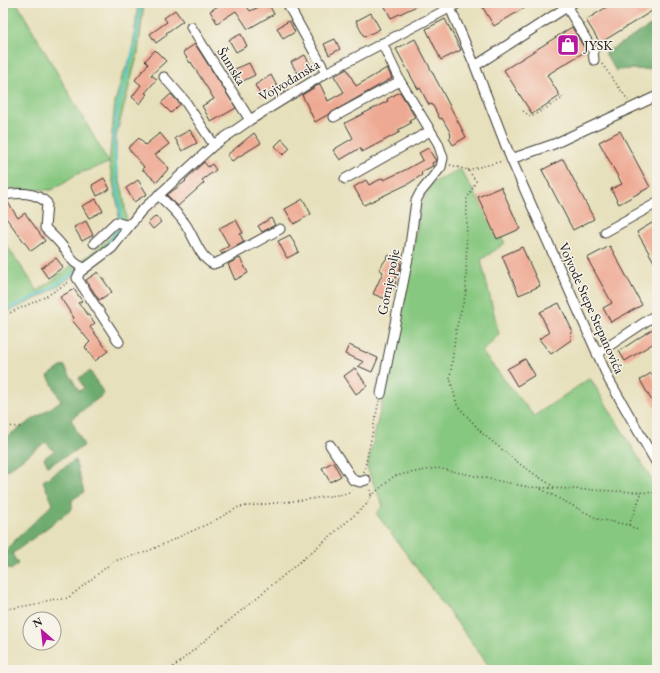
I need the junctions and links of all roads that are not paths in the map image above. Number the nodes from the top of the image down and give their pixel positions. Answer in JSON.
{"nodes":[{"id":1,"x":287,"y":3,"type":"edge"},
{"id":2,"x":459,"y":3,"type":"edge"},
{"id":3,"x":570,"y":5,"type":"edge"},
{"id":4,"x":449,"y":6,"type":"edge"},
{"id":5,"x":191,"y":27,"type":"dead end"},
{"id":6,"x":382,"y":43,"type":"junction"},
{"id":7,"x":594,"y":55,"type":"road end"},
{"id":8,"x":475,"y":66,"type":"junction"},
{"id":9,"x":326,"y":73,"type":"junction"},
{"id":10,"x":164,"y":77,"type":"dead end"},
{"id":11,"x":400,"y":81,"type":"junction"},
{"id":12,"x":657,"y":96,"type":"edge"},
{"id":13,"x":334,"y":117,"type":"dead end"},
{"id":14,"x":250,"y":120,"type":"junction"},
{"id":15,"x":430,"y":131,"type":"junction"},
{"id":16,"x":214,"y":145,"type":"junction"},
{"id":17,"x":511,"y":159,"type":"junction"},
{"id":18,"x":345,"y":178,"type":"dead end"},
{"id":19,"x":3,"y":195,"type":"edge"},
{"id":20,"x":158,"y":195,"type":"junction"},
{"id":21,"x":657,"y":203,"type":"edge"},
{"id":22,"x":130,"y":224,"type":"junction"},
{"id":23,"x":280,"y":229,"type":"dead end"},
{"id":24,"x":605,"y":232,"type":"dead end"},
{"id":25,"x":94,"y":243,"type":"dead end"},
{"id":26,"x":81,"y":268,"type":"junction"},
{"id":27,"x":657,"y":314,"type":"edge"},
{"id":28,"x":119,"y":342,"type":"dead end"},
{"id":29,"x":597,"y":354,"type":"junction"},
{"id":30,"x":381,"y":394,"type":"road end"},
{"id":31,"x":330,"y":445,"type":"dead end"},
{"id":32,"x":657,"y":464,"type":"edge"},
{"id":33,"x":366,"y":480,"type":"road end"}],
"edges":[{"from":1,"to":9,"type":"street"},
{"from":2,"to":4,"type":"street","name":"Vojvođanska"},
{"from":3,"to":7,"type":"street"},
{"from":3,"to":8,"type":"street"},
{"from":4,"to":6,"type":"street","name":"Vojvođanska"},
{"from":4,"to":8,"type":"street","name":"Vojvode Stepe Stepanovića"},
{"from":5,"to":14,"type":"street","name":"Šumska"},
{"from":6,"to":9,"type":"street","name":"Vojvođanska"},
{"from":6,"to":11,"type":"street"},
{"from":8,"to":17,"type":"street","name":"Vojvode Stepe Stepanovića"},
{"from":9,"to":14,"type":"street","name":"Vojvođanska"},
{"from":10,"to":16,"type":"street"},
{"from":11,"to":13,"type":"street"},
{"from":11,"to":15,"type":"street"},
{"from":12,"to":17,"type":"street"},
{"from":14,"to":16,"type":"street","name":"Vojvođanska"},
{"from":15,"to":18,"type":"street"},
{"from":15,"to":30,"type":"street","name":"Gornje polje"},
{"from":16,"to":20,"type":"street","name":"Vojvođanska"},
{"from":17,"to":29,"type":"street","name":"Vojvode Stepe Stepanovića"},
{"from":19,"to":26,"type":"street"},
{"from":20,"to":22,"type":"street","name":"Vojvođanska"},
{"from":20,"to":23,"type":"street"},
{"from":21,"to":24,"type":"street"},
{"from":22,"to":25,"type":"street"},
{"from":22,"to":26,"type":"street","name":"Vojvođanska"},
{"from":26,"to":28,"type":"street"},
{"from":27,"to":29,"type":"street"},
{"from":29,"to":32,"type":"street","name":"Vojvode Stepe Stepanovića"},
{"from":31,"to":33,"type":"street"}]}
